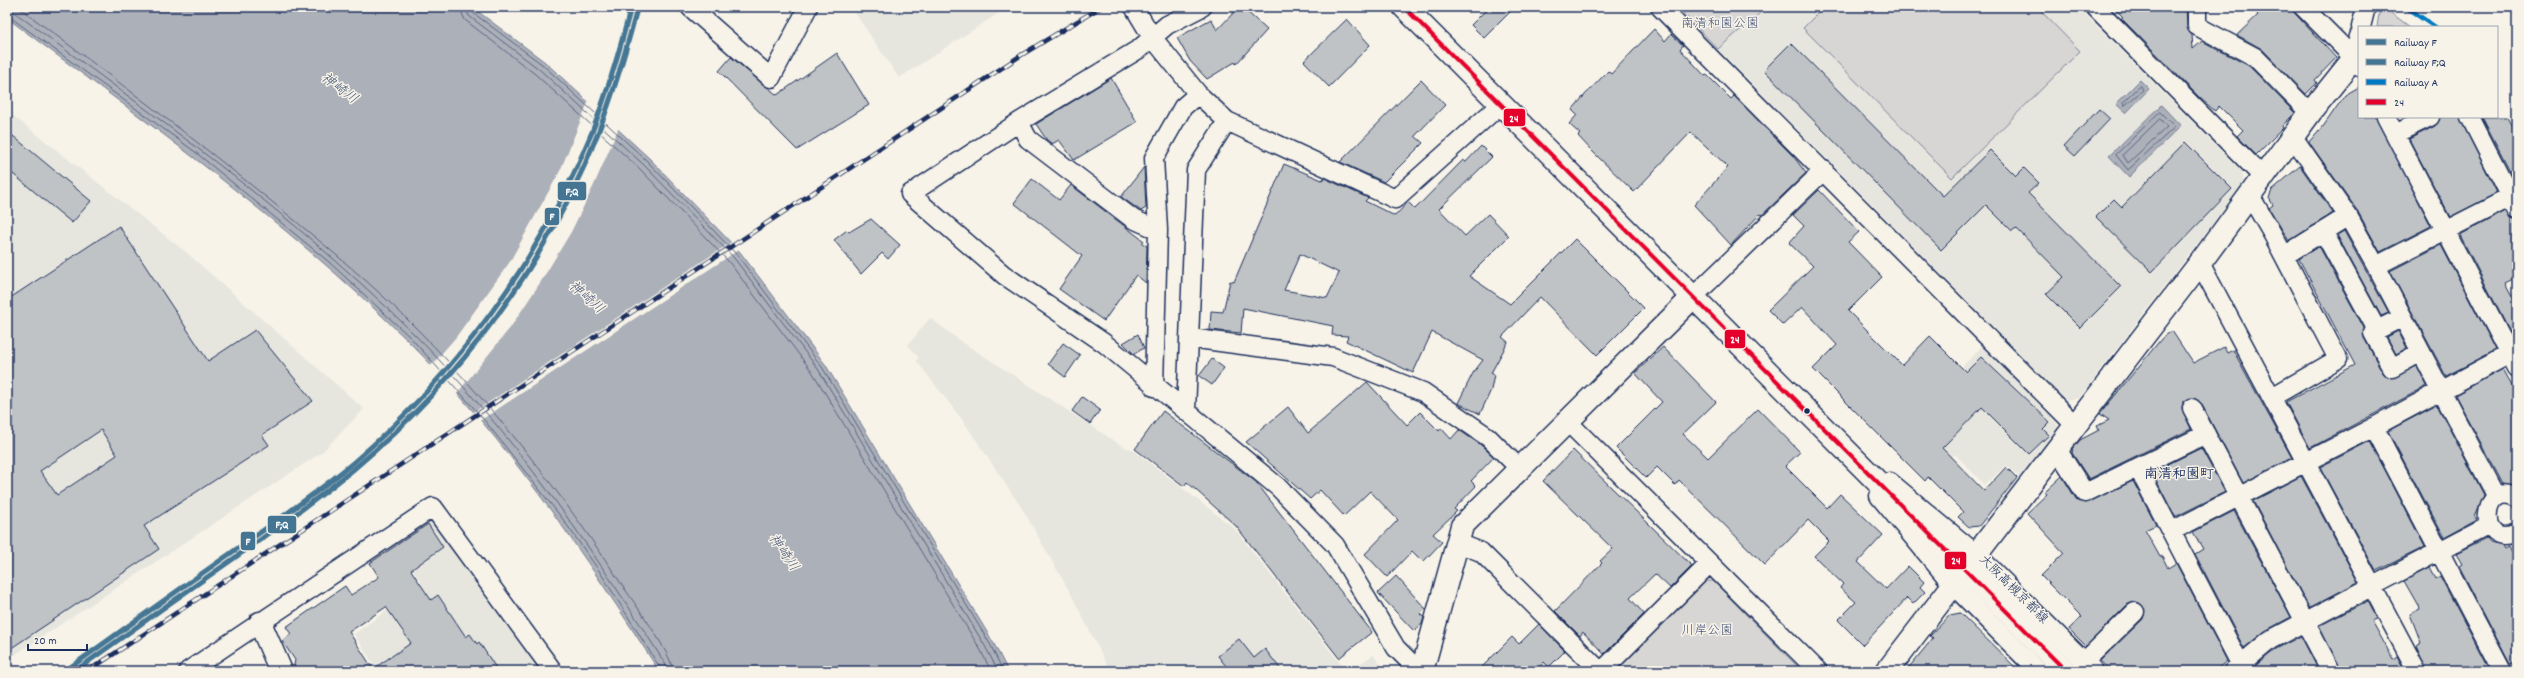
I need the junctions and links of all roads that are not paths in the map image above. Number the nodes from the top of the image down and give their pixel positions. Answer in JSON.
{"nodes":[{"id":1,"x":690,"y":7,"type":"edge"},
{"id":2,"x":808,"y":7,"type":"edge"},
{"id":3,"x":1134,"y":7,"type":"edge"},
{"id":4,"x":1202,"y":7,"type":"edge"},
{"id":5,"x":1404,"y":7,"type":"edge"},
{"id":6,"x":1660,"y":7,"type":"edge"},
{"id":7,"x":2095,"y":7,"type":"edge"},
{"id":8,"x":2197,"y":7,"type":"edge"},
{"id":9,"x":2303,"y":7,"type":"edge"},
{"id":10,"x":2366,"y":7,"type":"edge"},
{"id":11,"x":2361,"y":26,"type":"edge"},
{"id":12,"x":1152,"y":37,"type":"junction"},
{"id":13,"x":2358,"y":45,"type":"edge"},
{"id":14,"x":2356,"y":62,"type":"edge"},
{"id":15,"x":1198,"y":94,"type":"junction"},
{"id":16,"x":1501,"y":104,"type":"junction"},
{"id":17,"x":2310,"y":113,"type":"junction"},
{"id":18,"x":2387,"y":118,"type":"edge"},
{"id":19,"x":2428,"y":118,"type":"edge"},
{"id":20,"x":2471,"y":118,"type":"edge"},
{"id":21,"x":1227,"y":121,"type":"junction"},
{"id":22,"x":1019,"y":122,"type":"junction"},
{"id":23,"x":2395,"y":134,"type":"junction"},
{"id":24,"x":2293,"y":137,"type":"junction"},
{"id":25,"x":1824,"y":170,"type":"junction"},
{"id":26,"x":2264,"y":178,"type":"junction"},
{"id":27,"x":2251,"y":197,"type":"junction"},
{"id":28,"x":2515,"y":200,"type":"edge"},
{"id":29,"x":2348,"y":216,"type":"junction"},
{"id":30,"x":1158,"y":230,"type":"junction"},
{"id":31,"x":2323,"y":231,"type":"junction"},
{"id":32,"x":2445,"y":231,"type":"junction"},
{"id":33,"x":2284,"y":256,"type":"junction"},
{"id":34,"x":2200,"y":263,"type":"junction"},
{"id":35,"x":2380,"y":273,"type":"junction"},
{"id":36,"x":2357,"y":294,"type":"junction"},
{"id":37,"x":1694,"y":296,"type":"junction"},
{"id":38,"x":2403,"y":317,"type":"junction"},
{"id":39,"x":2377,"y":330,"type":"junction"},
{"id":40,"x":1190,"y":338,"type":"junction"},
{"id":41,"x":2421,"y":352,"type":"junction"},
{"id":42,"x":2515,"y":357,"type":"edge"},
{"id":43,"x":1154,"y":387,"type":"junction"},
{"id":44,"x":2441,"y":391,"type":"junction"},
{"id":45,"x":2272,"y":397,"type":"junction"},
{"id":46,"x":2192,"y":408,"type":"dead end"},
{"id":47,"x":1186,"y":411,"type":"junction"},
{"id":48,"x":1568,"y":422,"type":"junction"},
{"id":49,"x":2075,"y":425,"type":"junction"},
{"id":50,"x":2374,"y":427,"type":"junction"},
{"id":51,"x":2206,"y":434,"type":"junction"},
{"id":52,"x":2057,"y":449,"type":"junction"},
{"id":53,"x":2306,"y":461,"type":"junction"},
{"id":54,"x":2138,"y":468,"type":"junction"},
{"id":55,"x":1520,"y":469,"type":"junction"},
{"id":56,"x":2240,"y":496,"type":"junction"},
{"id":57,"x":2497,"y":497,"type":"junction"},
{"id":58,"x":2517,"y":498,"type":"edge"},
{"id":59,"x":2489,"y":525,"type":"junction"},
{"id":60,"x":2172,"y":531,"type":"junction"},
{"id":61,"x":2517,"y":534,"type":"edge"},
{"id":62,"x":1458,"y":543,"type":"junction"},
{"id":63,"x":2439,"y":551,"type":"junction"},
{"id":64,"x":1709,"y":564,"type":"junction"},
{"id":65,"x":1965,"y":569,"type":"junction"},
{"id":66,"x":2372,"y":585,"type":"junction"},
{"id":67,"x":2135,"y":612,"type":"dead end"},
{"id":68,"x":2305,"y":622,"type":"junction"},
{"id":69,"x":260,"y":623,"type":"junction"},
{"id":70,"x":2081,"y":668,"type":"edge"},
{"id":71,"x":2239,"y":669,"type":"edge"},
{"id":72,"x":2517,"y":669,"type":"edge"},
{"id":73,"x":188,"y":671,"type":"edge"},
{"id":74,"x":280,"y":671,"type":"edge"},
{"id":75,"x":553,"y":671,"type":"edge"},
{"id":76,"x":1421,"y":671,"type":"edge"},
{"id":77,"x":1601,"y":671,"type":"edge"},
{"id":78,"x":1818,"y":671,"type":"edge"},
{"id":79,"x":1887,"y":671,"type":"edge"},
{"id":80,"x":2038,"y":671,"type":"edge"},
{"id":81,"x":2331,"y":671,"type":"edge"},
{"id":82,"x":2417,"y":671,"type":"edge"},
{"id":83,"x":2502,"y":671,"type":"edge"},
{"id":84,"x":2513,"y":671,"type":"edge"}],
"edges":[{"from":1,"to":2,"type":"street"},
{"from":3,"to":12,"type":"street"},
{"from":4,"to":12,"type":"street"},
{"from":5,"to":16,"type":"street","name":"大阪高槻京都線"},
{"from":6,"to":25,"type":"street"},
{"from":7,"to":26,"type":"street"},
{"from":8,"to":17,"type":"street"},
{"from":9,"to":14,"type":"street"},
{"from":10,"to":11,"type":"street"},
{"from":12,"to":15,"type":"street"},
{"from":12,"to":22,"type":"street"},
{"from":13,"to":14,"type":"street"},
{"from":14,"to":17,"type":"street"},
{"from":15,"to":21,"type":"street"},
{"from":15,"to":30,"type":"street"},
{"from":16,"to":21,"type":"street"},
{"from":16,"to":37,"type":"street","name":"大阪高槻京都線"},
{"from":17,"to":24,"type":"street"},
{"from":18,"to":23,"type":"street"},
{"from":19,"to":23,"type":"street"},
{"from":20,"to":28,"type":"street"},
{"from":21,"to":40,"type":"street"},
{"from":22,"to":30,"type":"street"},
{"from":22,"to":43,"type":"street"},
{"from":23,"to":32,"type":"street"},
{"from":24,"to":26,"type":"street"},
{"from":24,"to":29,"type":"street"},
{"from":25,"to":37,"type":"street"},
{"from":25,"to":49,"type":"street"},
{"from":26,"to":27,"type":"street"},
{"from":27,"to":33,"type":"street"},
{"from":27,"to":34,"type":"street"},
{"from":28,"to":32,"type":"street"},
{"from":29,"to":31,"type":"street"},
{"from":29,"to":35,"type":"street"},
{"from":30,"to":43,"type":"street"},
{"from":31,"to":33,"type":"street"},
{"from":31,"to":36,"type":"street"},
{"from":32,"to":35,"type":"street"},
{"from":32,"to":42,"type":"street"},
{"from":33,"to":45,"type":"street"},
{"from":34,"to":45,"type":"street"},
{"from":34,"to":49,"type":"street"},
{"from":35,"to":36,"type":"street"},
{"from":35,"to":38,"type":"street"},
{"from":36,"to":39,"type":"street"},
{"from":37,"to":48,"type":"street"},
{"from":37,"to":65,"type":"street","name":"大阪高槻京都線"},
{"from":38,"to":39,"type":"street"},
{"from":38,"to":41,"type":"street"},
{"from":39,"to":41,"type":"street"},
{"from":40,"to":47,"type":"street"},
{"from":40,"to":55,"type":"street"},
{"from":41,"to":44,"type":"street"},
{"from":42,"to":44,"type":"street"},
{"from":43,"to":47,"type":"street"},
{"from":44,"to":50,"type":"street"},
{"from":44,"to":57,"type":"street"},
{"from":45,"to":53,"type":"street"},
{"from":46,"to":51,"type":"street"},
{"from":47,"to":76,"type":"street"},
{"from":48,"to":55,"type":"street"},
{"from":48,"to":64,"type":"street"},
{"from":49,"to":52,"type":"street"},
{"from":50,"to":53,"type":"street"},
{"from":50,"to":63,"type":"street"},
{"from":51,"to":54,"type":"street"},
{"from":51,"to":56,"type":"street"},
{"from":52,"to":54,"type":"street"},
{"from":52,"to":65,"type":"street"},
{"from":53,"to":56,"type":"street"},
{"from":53,"to":66,"type":"street"},
{"from":54,"to":60,"type":"street"},
{"from":55,"to":62,"type":"street"},
{"from":56,"to":60,"type":"street"},
{"from":56,"to":68,"type":"street"},
{"from":57,"to":58,"type":"street"},
{"from":57,"to":59,"type":"street"},
{"from":59,"to":61,"type":"street"},
{"from":59,"to":63,"type":"street"},
{"from":60,"to":71,"type":"street"},
{"from":62,"to":76,"type":"street"},
{"from":62,"to":77,"type":"street"},
{"from":63,"to":66,"type":"street"},
{"from":63,"to":83,"type":"street"},
{"from":64,"to":77,"type":"street"},
{"from":64,"to":78,"type":"street"},
{"from":65,"to":70,"type":"street","name":"大阪高槻京都線"},
{"from":65,"to":79,"type":"street"},
{"from":65,"to":80,"type":"street","name":"大阪高槻京都線"},
{"from":66,"to":68,"type":"street"},
{"from":66,"to":82,"type":"street"},
{"from":67,"to":70,"type":"street"},
{"from":68,"to":71,"type":"street"},
{"from":68,"to":81,"type":"street"},
{"from":69,"to":73,"type":"street"},
{"from":69,"to":74,"type":"street"},
{"from":69,"to":75,"type":"street"},
{"from":72,"to":84,"type":"street"}]}
